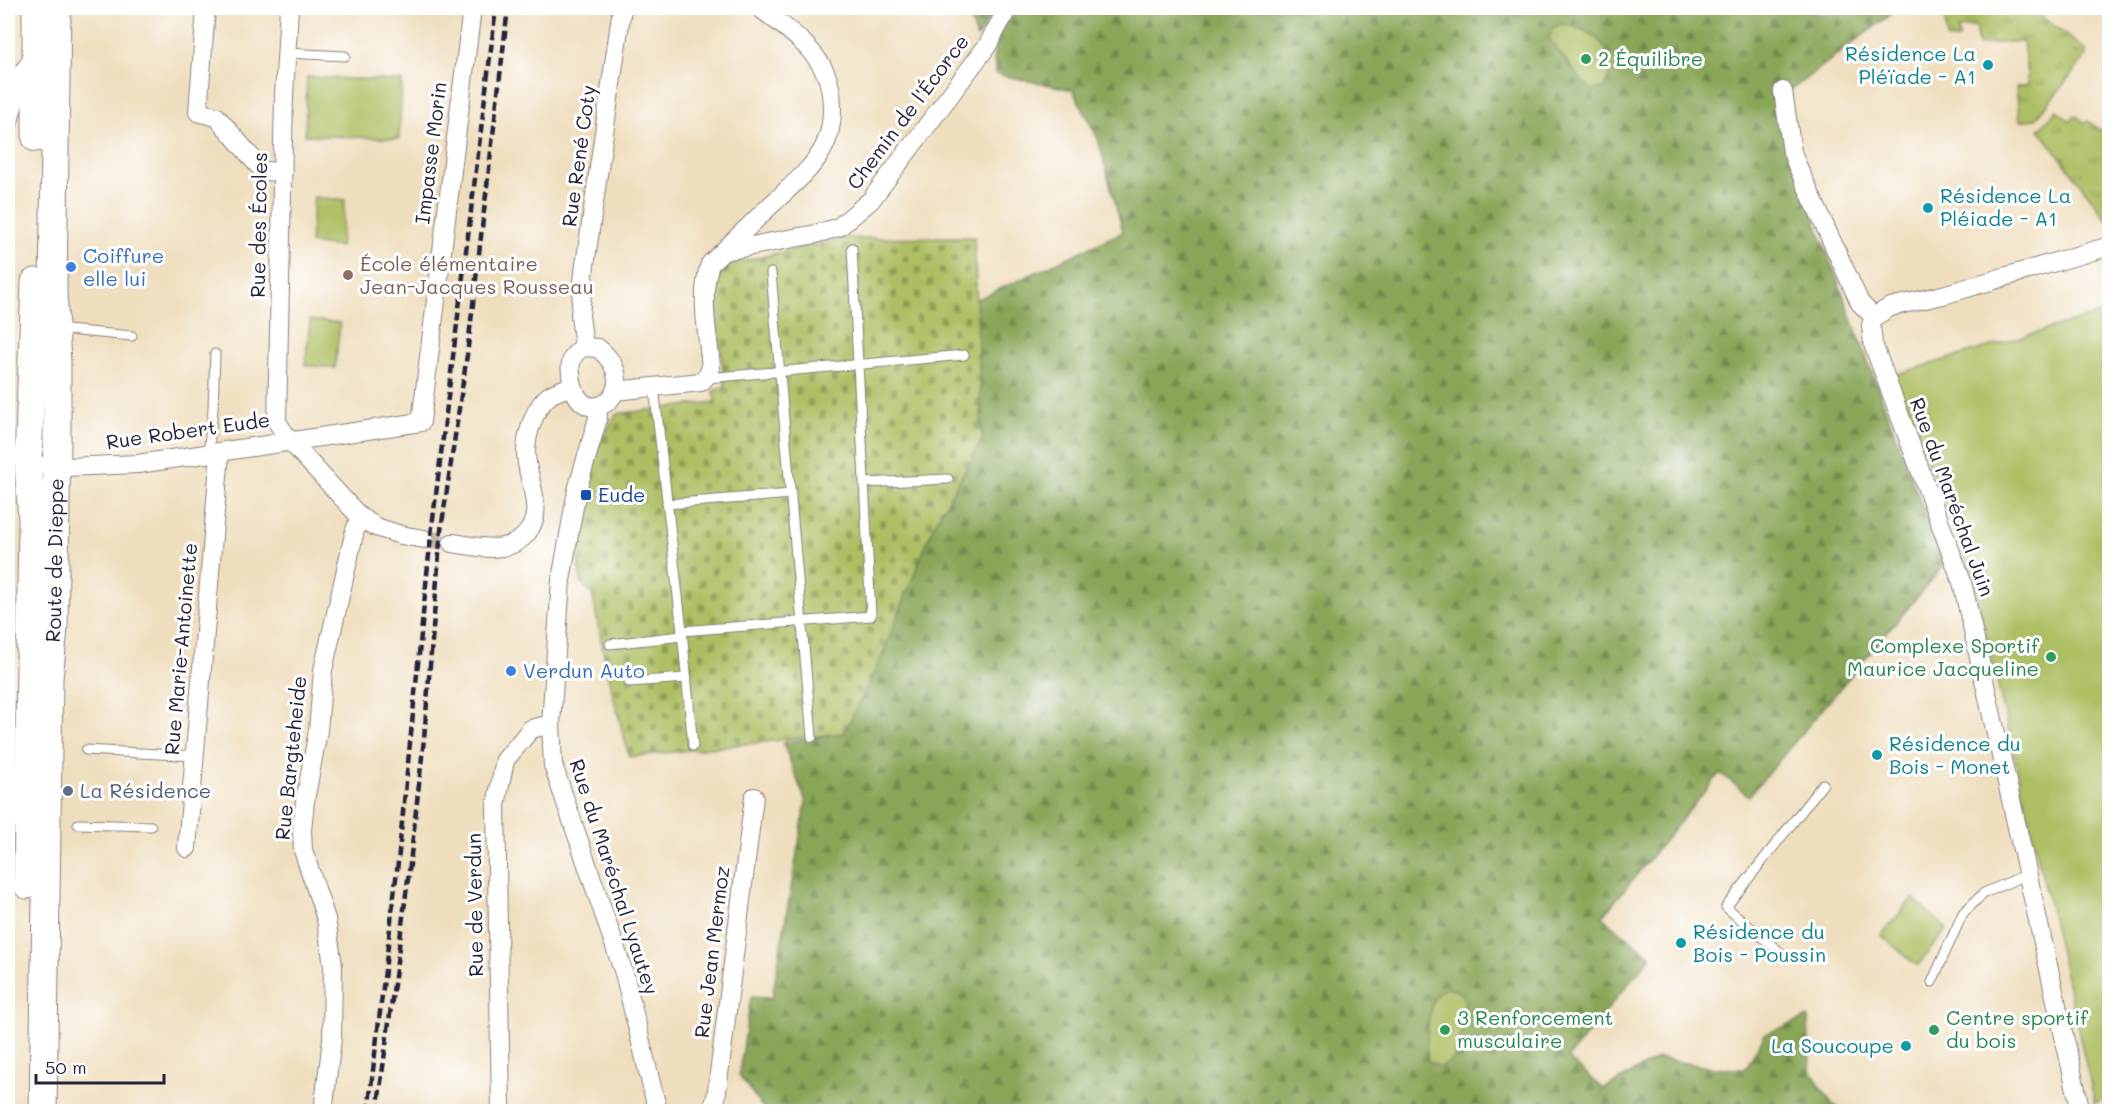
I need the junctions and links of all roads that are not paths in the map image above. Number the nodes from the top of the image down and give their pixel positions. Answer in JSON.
{"nodes":[{"id":1,"x":36,"y":8,"type":"edge"},
{"id":2,"x":48,"y":8,"type":"edge"},
{"id":3,"x":57,"y":8,"type":"edge"},
{"id":4,"x":206,"y":8,"type":"edge"},
{"id":5,"x":289,"y":8,"type":"edge"},
{"id":6,"x":472,"y":8,"type":"edge"},
{"id":7,"x":622,"y":8,"type":"edge"},
{"id":8,"x":760,"y":8,"type":"edge"},
{"id":9,"x":1008,"y":8,"type":"edge"},
{"id":10,"x":286,"y":53,"type":"junction"},
{"id":11,"x":45,"y":56,"type":"junction"},
{"id":12,"x":345,"y":56,"type":"dead end"},
{"id":13,"x":1783,"y":91,"type":"dead end"},
{"id":14,"x":8,"y":125,"type":"edge"},
{"id":15,"x":283,"y":172,"type":"junction"},
{"id":16,"x":2109,"y":246,"type":"edge"},
{"id":17,"x":852,"y":248,"type":"dead end"},
{"id":18,"x":724,"y":251,"type":"junction"},
{"id":19,"x":771,"y":273,"type":"dead end"},
{"id":20,"x":1874,"y":317,"type":"junction"},
{"id":21,"x":47,"y":319,"type":"junction"},
{"id":22,"x":132,"y":336,"type":"dead end"},
{"id":23,"x":584,"y":347,"type":"junction"},
{"id":24,"x":215,"y":354,"type":"dead end"},
{"id":25,"x":964,"y":355,"type":"dead end"},
{"id":26,"x":858,"y":365,"type":"junction"},
{"id":27,"x":780,"y":372,"type":"junction"},
{"id":28,"x":704,"y":379,"type":"junction"},
{"id":29,"x":572,"y":386,"type":"junction"},
{"id":30,"x":654,"y":387,"type":"junction"},
{"id":31,"x":615,"y":392,"type":"junction"},
{"id":32,"x":597,"y":406,"type":"junction"},
{"id":33,"x":47,"y":424,"type":"dead end"},
{"id":34,"x":289,"y":440,"type":"junction"},
{"id":35,"x":214,"y":453,"type":"junction"},
{"id":36,"x":44,"y":468,"type":"junction"},
{"id":37,"x":948,"y":479,"type":"dead end"},
{"id":38,"x":864,"y":483,"type":"junction"},
{"id":39,"x":791,"y":494,"type":"junction"},
{"id":40,"x":667,"y":504,"type":"junction"},
{"id":41,"x":360,"y":517,"type":"junction"},
{"id":42,"x":40,"y":521,"type":"junction"},
{"id":43,"x":424,"y":539,"type":"tunnel mouth"},
{"id":44,"x":452,"y":543,"type":"tunnel mouth"},
{"id":45,"x":802,"y":621,"type":"junction"},
{"id":46,"x":682,"y":633,"type":"junction"},
{"id":47,"x":610,"y":644,"type":"dead end"},
{"id":48,"x":687,"y":678,"type":"junction"},
{"id":49,"x":629,"y":682,"type":"dead end"},
{"id":50,"x":551,"y":724,"type":"junction"},
{"id":51,"x":812,"y":737,"type":"dead end"},
{"id":52,"x":693,"y":746,"type":"dead end"},
{"id":53,"x":86,"y":750,"type":"dead end"},
{"id":54,"x":195,"y":756,"type":"junction"},
{"id":55,"x":28,"y":773,"type":"junction"},
{"id":56,"x":1823,"y":784,"type":"dead end"},
{"id":57,"x":754,"y":797,"type":"dead end"},
{"id":58,"x":47,"y":822,"type":"junction"},
{"id":59,"x":78,"y":824,"type":"dead end"},
{"id":60,"x":151,"y":826,"type":"dead end"},
{"id":61,"x":187,"y":848,"type":"dead end"},
{"id":62,"x":2028,"y":874,"type":"junction"},
{"id":63,"x":1781,"y":953,"type":"dead end"},
{"id":64,"x":1932,"y":982,"type":"dead end"},
{"id":65,"x":25,"y":1112,"type":"edge"},
{"id":66,"x":33,"y":1112,"type":"edge"},
{"id":67,"x":43,"y":1112,"type":"edge"},
{"id":68,"x":323,"y":1112,"type":"edge"},
{"id":69,"x":501,"y":1112,"type":"edge"},
{"id":70,"x":658,"y":1112,"type":"edge"},
{"id":71,"x":711,"y":1112,"type":"edge"},
{"id":72,"x":2081,"y":1112,"type":"edge"}],
"edges":[{"from":1,"to":11,"type":"main road","name":"Route de Dieppe"},
{"from":2,"to":11,"type":"lane"},
{"from":3,"to":11,"type":"main road","name":"Route de Dieppe"},
{"from":4,"to":15,"type":"street"},
{"from":5,"to":10,"type":"street","name":"Rue des Écoles"},
{"from":6,"to":34,"type":"street","name":"Impasse Morin"},
{"from":7,"to":23,"type":"street","name":"Rue René Coty"},
{"from":8,"to":18,"type":"street"},
{"from":9,"to":18,"type":"street","name":"Chemin de l'Écorce"},
{"from":10,"to":12,"type":"lane"},
{"from":10,"to":15,"type":"street","name":"Rue des Écoles"},
{"from":11,"to":14,"type":"street"},
{"from":11,"to":21,"type":"main road","name":"Route de Dieppe"},
{"from":11,"to":36,"type":"main road","name":"Route de Dieppe"},
{"from":13,"to":20,"type":"street"},
{"from":15,"to":34,"type":"street","name":"Rue des Écoles"},
{"from":16,"to":20,"type":"street"},
{"from":17,"to":26,"type":"lane"},
{"from":18,"to":28,"type":"street"},
{"from":19,"to":27,"type":"lane"},
{"from":20,"to":62,"type":"street","name":"Rue du Maréchal Juin"},
{"from":21,"to":22,"type":"lane"},
{"from":21,"to":33,"type":"lane"},
{"from":21,"to":36,"type":"main road","name":"Route de Dieppe"},
{"from":23,"to":29,"type":"street"},
{"from":23,"to":31,"type":"street"},
{"from":24,"to":35,"type":"lane"},
{"from":25,"to":26,"type":"lane"},
{"from":26,"to":27,"type":"lane"},
{"from":26,"to":38,"type":"lane"},
{"from":27,"to":28,"type":"lane"},
{"from":27,"to":39,"type":"lane"},
{"from":28,"to":30,"type":"street"},
{"from":29,"to":32,"type":"street"},
{"from":29,"to":44,"type":"street"},
{"from":30,"to":31,"type":"street"},
{"from":30,"to":40,"type":"lane"},
{"from":31,"to":32,"type":"street"},
{"from":32,"to":50,"type":"street","name":"Rue du Maréchal Lyautey"},
{"from":34,"to":35,"type":"street","name":"Rue Robert Eude"},
{"from":34,"to":41,"type":"street","name":"Rue Robert Eude"},
{"from":35,"to":36,"type":"street","name":"Rue Robert Eude"},
{"from":35,"to":54,"type":"street","name":"Rue Marie-Antoinette"},
{"from":36,"to":42,"type":"main road","name":"Route de Dieppe"},
{"from":36,"to":58,"type":"main road","name":"Route de Dieppe"},
{"from":37,"to":38,"type":"lane"},
{"from":38,"to":45,"type":"lane"},
{"from":39,"to":40,"type":"lane"},
{"from":39,"to":45,"type":"lane"},
{"from":40,"to":46,"type":"lane"},
{"from":41,"to":43,"type":"street","name":"Rue Robert Eude"},
{"from":41,"to":68,"type":"street","name":"Rue Bargteheide"},
{"from":42,"to":55,"type":"main road","name":"Route de Dieppe"},
{"from":42,"to":58,"type":"lane"},
{"from":45,"to":46,"type":"lane"},
{"from":45,"to":51,"type":"lane"},
{"from":46,"to":47,"type":"lane"},
{"from":46,"to":48,"type":"lane"},
{"from":48,"to":49,"type":"lane"},
{"from":48,"to":52,"type":"lane"},
{"from":50,"to":69,"type":"street","name":"Rue de Verdun"},
{"from":50,"to":70,"type":"street","name":"Rue du Maréchal Lyautey"},
{"from":53,"to":54,"type":"lane"},
{"from":54,"to":61,"type":"street","name":"Rue Marie-Antoinette"},
{"from":55,"to":65,"type":"main road","name":"Route de Dieppe"},
{"from":55,"to":66,"type":"lane"},
{"from":56,"to":63,"type":"lane"},
{"from":57,"to":71,"type":"street","name":"Rue Jean Mermoz"},
{"from":58,"to":67,"type":"main road","name":"Route de Dieppe"},
{"from":59,"to":60,"type":"lane"},
{"from":62,"to":64,"type":"lane"},
{"from":62,"to":72,"type":"street","name":"Rue du Maréchal Juin"}]}
